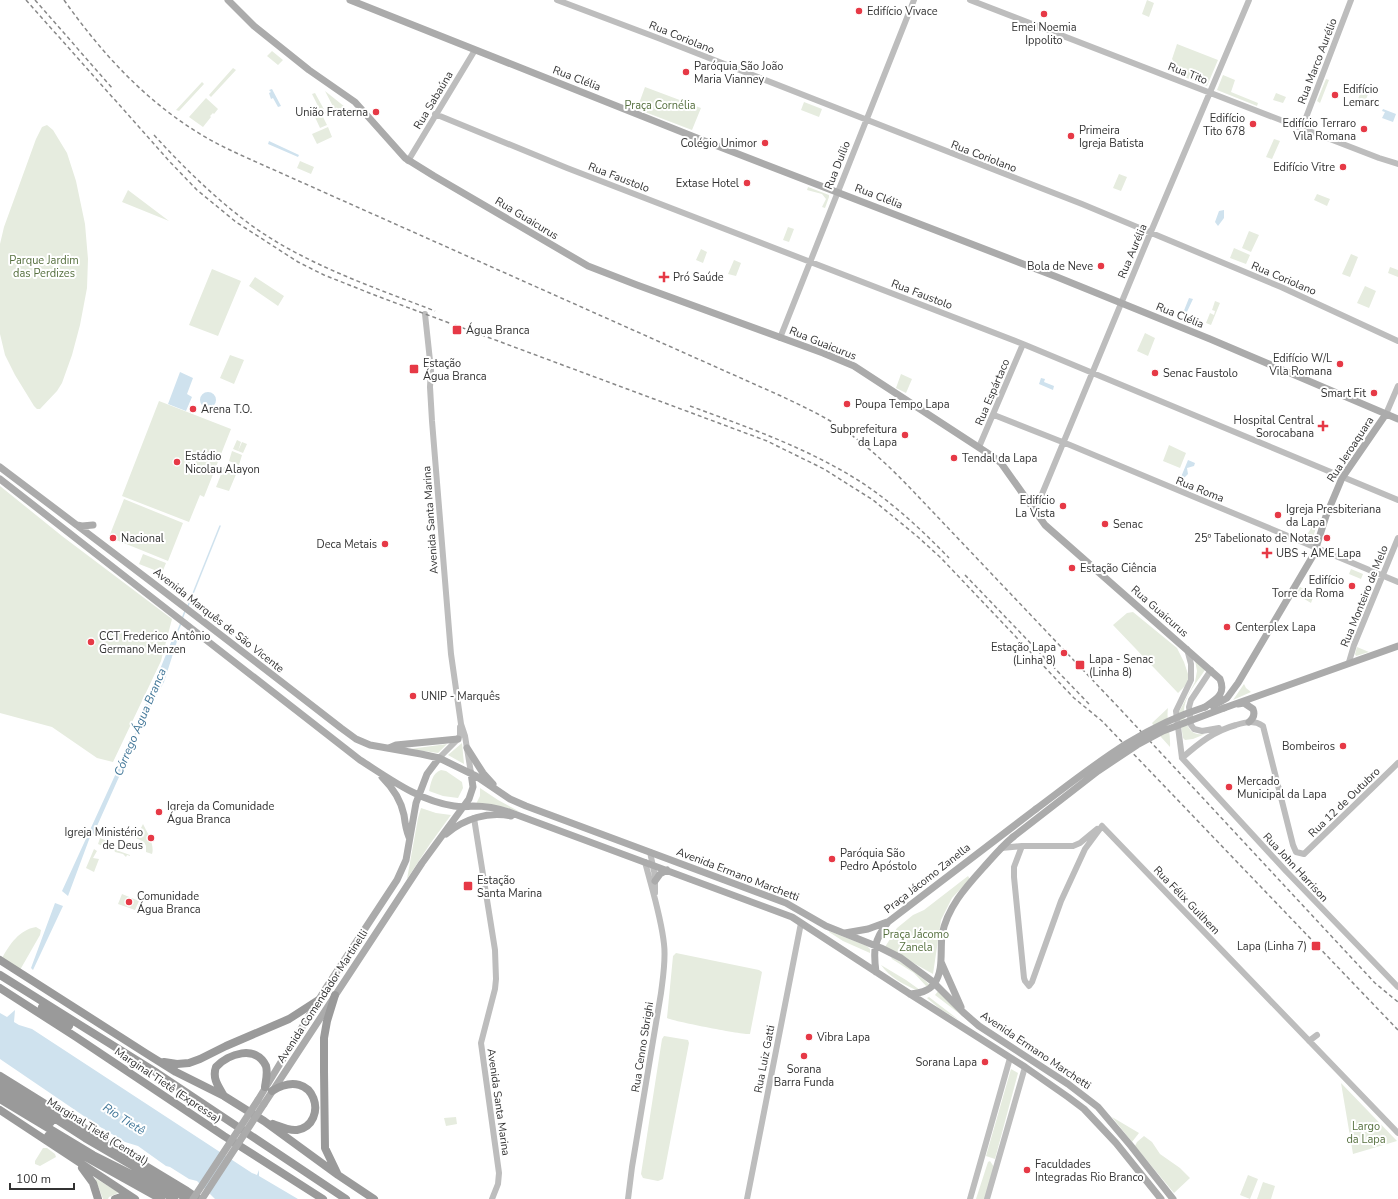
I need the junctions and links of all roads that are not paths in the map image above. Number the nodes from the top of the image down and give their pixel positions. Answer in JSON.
{"nodes":[{"id":1,"x":228,"y":0,"type":"edge"},
{"id":2,"x":350,"y":0,"type":"edge"},
{"id":3,"x":557,"y":0,"type":"edge"},
{"id":4,"x":914,"y":0,"type":"edge"},
{"id":5,"x":970,"y":0,"type":"edge"},
{"id":6,"x":1249,"y":0,"type":"edge"},
{"id":7,"x":1351,"y":0,"type":"edge"},
{"id":8,"x":475,"y":50,"type":"junction"},
{"id":9,"x":1210,"y":93,"type":"junction"},
{"id":10,"x":435,"y":114,"type":"junction"},
{"id":11,"x":866,"y":120,"type":"junction"},
{"id":12,"x":1302,"y":128,"type":"junction"},
{"id":13,"x":408,"y":161,"type":"junction"},
{"id":14,"x":1398,"y":164,"type":"edge"},
{"id":15,"x":837,"y":192,"type":"junction"},
{"id":16,"x":1150,"y":233,"type":"junction"},
{"id":17,"x":810,"y":262,"type":"junction"},
{"id":18,"x":1121,"y":303,"type":"junction"},
{"id":19,"x":425,"y":314,"type":"dead end"},
{"id":20,"x":780,"y":338,"type":"junction"},
{"id":21,"x":1398,"y":342,"type":"edge"},
{"id":22,"x":1023,"y":344,"type":"junction"},
{"id":23,"x":1092,"y":373,"type":"junction"},
{"id":24,"x":1398,"y":386,"type":"edge"},
{"id":25,"x":1386,"y":414,"type":"junction"},
{"id":26,"x":994,"y":415,"type":"junction"},
{"id":27,"x":1398,"y":419,"type":"edge"},
{"id":28,"x":1063,"y":442,"type":"junction"},
{"id":29,"x":979,"y":447,"type":"junction"},
{"id":30,"x":0,"y":467,"type":"edge"},
{"id":31,"x":1342,"y":478,"type":"junction"},
{"id":32,"x":0,"y":479,"type":"edge"},
{"id":33,"x":1398,"y":500,"type":"edge"},
{"id":34,"x":1035,"y":511,"type":"junction"},
{"id":35,"x":74,"y":523,"type":"junction"},
{"id":36,"x":93,"y":525,"type":"dead end"},
{"id":37,"x":1398,"y":538,"type":"edge"},
{"id":38,"x":1316,"y":548,"type":"junction"},
{"id":39,"x":1382,"y":576,"type":"junction"},
{"id":40,"x":1398,"y":582,"type":"edge"},
{"id":41,"x":1398,"y":646,"type":"edge"},
{"id":42,"x":1187,"y":649,"type":"junction"},
{"id":43,"x":1349,"y":662,"type":"junction"},
{"id":44,"x":1211,"y":670,"type":"junction"},
{"id":45,"x":1227,"y":698,"type":"joint"},
{"id":46,"x":1234,"y":704,"type":"junction"},
{"id":47,"x":1206,"y":707,"type":"junction"},
{"id":48,"x":1249,"y":722,"type":"junction"},
{"id":49,"x":461,"y":724,"type":"junction"},
{"id":50,"x":1226,"y":727,"type":"junction"},
{"id":51,"x":458,"y":739,"type":"junction"},
{"id":52,"x":387,"y":748,"type":"junction"},
{"id":53,"x":467,"y":748,"type":"junction"},
{"id":54,"x":439,"y":758,"type":"junction"},
{"id":55,"x":1182,"y":758,"type":"junction"},
{"id":56,"x":1398,"y":763,"type":"edge"},
{"id":57,"x":377,"y":770,"type":"junction"},
{"id":58,"x":471,"y":773,"type":"junction"},
{"id":59,"x":501,"y":793,"type":"junction"},
{"id":60,"x":418,"y":795,"type":"junction"},
{"id":61,"x":464,"y":807,"type":"junction"},
{"id":62,"x":474,"y":818,"type":"junction"},
{"id":63,"x":528,"y":820,"type":"junction"},
{"id":64,"x":1102,"y":826,"type":"junction"},
{"id":65,"x":409,"y":839,"type":"junction"},
{"id":66,"x":434,"y":845,"type":"junction"},
{"id":67,"x":1022,"y":846,"type":"junction"},
{"id":68,"x":1001,"y":848,"type":"junction"},
{"id":69,"x":650,"y":852,"type":"junction"},
{"id":70,"x":645,"y":862,"type":"junction"},
{"id":71,"x":653,"y":865,"type":"junction"},
{"id":72,"x":667,"y":870,"type":"junction"},
{"id":73,"x":655,"y":881,"type":"junction"},
{"id":74,"x":655,"y":899,"type":"junction"},
{"id":75,"x":888,"y":922,"type":"junction"},
{"id":76,"x":801,"y":923,"type":"junction"},
{"id":77,"x":844,"y":933,"type":"junction"},
{"id":78,"x":874,"y":945,"type":"junction"},
{"id":79,"x":0,"y":960,"type":"edge"},
{"id":80,"x":941,"y":960,"type":"junction"},
{"id":81,"x":876,"y":972,"type":"junction"},
{"id":82,"x":0,"y":975,"type":"edge"},
{"id":83,"x":9,"y":981,"type":"junction"},
{"id":84,"x":934,"y":984,"type":"junction"},
{"id":85,"x":1398,"y":987,"type":"edge"},
{"id":86,"x":0,"y":988,"type":"edge"},
{"id":87,"x":910,"y":994,"type":"junction"},
{"id":88,"x":335,"y":995,"type":"junction"},
{"id":89,"x":320,"y":999,"type":"junction"},
{"id":90,"x":65,"y":1003,"type":"junction"},
{"id":91,"x":964,"y":1013,"type":"junction"},
{"id":92,"x":1317,"y":1035,"type":"dead end"},
{"id":93,"x":1308,"y":1041,"type":"junction"},
{"id":94,"x":1010,"y":1058,"type":"junction"},
{"id":95,"x":156,"y":1060,"type":"junction"},
{"id":96,"x":1025,"y":1067,"type":"junction"},
{"id":97,"x":157,"y":1073,"type":"junction"},
{"id":98,"x":0,"y":1076,"type":"edge"},
{"id":99,"x":0,"y":1083,"type":"edge"},
{"id":100,"x":269,"y":1089,"type":"junction"},
{"id":101,"x":0,"y":1092,"type":"edge"},
{"id":102,"x":224,"y":1096,"type":"junction"},
{"id":103,"x":168,"y":1098,"type":"junction"},
{"id":104,"x":0,"y":1099,"type":"edge"},
{"id":105,"x":261,"y":1102,"type":"junction"},
{"id":106,"x":0,"y":1110,"type":"edge"},
{"id":107,"x":264,"y":1121,"type":"junction"},
{"id":108,"x":1398,"y":1133,"type":"edge"},
{"id":109,"x":36,"y":1134,"type":"junction"},
{"id":110,"x":85,"y":1138,"type":"junction"},
{"id":111,"x":78,"y":1162,"type":"junction"},
{"id":112,"x":338,"y":1175,"type":"junction"},
{"id":113,"x":186,"y":1198,"type":"edge"},
{"id":114,"x":98,"y":1199,"type":"edge"},
{"id":115,"x":115,"y":1199,"type":"edge"},
{"id":116,"x":134,"y":1199,"type":"edge"},
{"id":117,"x":161,"y":1199,"type":"edge"},
{"id":118,"x":174,"y":1199,"type":"edge"},
{"id":119,"x":193,"y":1199,"type":"edge"},
{"id":120,"x":200,"y":1199,"type":"edge"},
{"id":121,"x":323,"y":1199,"type":"edge"},
{"id":122,"x":346,"y":1199,"type":"edge"},
{"id":123,"x":374,"y":1199,"type":"edge"},
{"id":124,"x":492,"y":1199,"type":"edge"},
{"id":125,"x":628,"y":1199,"type":"edge"},
{"id":126,"x":747,"y":1199,"type":"edge"},
{"id":127,"x":970,"y":1199,"type":"edge"},
{"id":128,"x":986,"y":1199,"type":"edge"},
{"id":129,"x":1161,"y":1199,"type":"edge"},
{"id":130,"x":1173,"y":1199,"type":"edge"}],
"edges":[{"from":1,"to":13,"type":"main road","name":"Rua Guaicurus"},
{"from":2,"to":8,"type":"main road","name":"Rua Clélia"},
{"from":3,"to":11,"type":"street","name":"Rua Coriolano"},
{"from":4,"to":11,"type":"street","name":"Rua Duílio"},
{"from":5,"to":9,"type":"street","name":"Rua Tito"},
{"from":6,"to":9,"type":"street","name":"Rua Aurélia"},
{"from":7,"to":12,"type":"street","name":"Rua Marco Aurélio"},
{"from":8,"to":10,"type":"street","name":"Rua Sabaúna"},
{"from":8,"to":15,"type":"main road","name":"Rua Clélia"},
{"from":9,"to":12,"type":"street","name":"Rua Tito"},
{"from":9,"to":16,"type":"street","name":"Rua Aurélia"},
{"from":10,"to":13,"type":"street","name":"Rua Sabaúna"},
{"from":10,"to":17,"type":"street","name":"Rua Faustolo"},
{"from":11,"to":15,"type":"street","name":"Rua Duílio"},
{"from":11,"to":16,"type":"street","name":"Rua Coriolano"},
{"from":12,"to":14,"type":"street","name":"Rua Tito"},
{"from":13,"to":20,"type":"main road","name":"Rua Guaicurus"},
{"from":15,"to":17,"type":"street","name":"Rua Duílio"},
{"from":15,"to":18,"type":"main road","name":"Rua Clélia"},
{"from":16,"to":18,"type":"street","name":"Rua Aurélia"},
{"from":16,"to":21,"type":"street","name":"Rua Coriolano"},
{"from":17,"to":20,"type":"street","name":"Rua Duílio"},
{"from":17,"to":22,"type":"street","name":"Rua Faustolo"},
{"from":18,"to":23,"type":"street","name":"Rua Aurélia"},
{"from":18,"to":25,"type":"main road","name":"Rua Clélia"},
{"from":19,"to":49,"type":"street","name":"Avenida Santa Marina"},
{"from":20,"to":29,"type":"main road","name":"Rua Guaicurus"},
{"from":22,"to":23,"type":"street","name":"Rua Faustolo"},
{"from":22,"to":26,"type":"street","name":"Rua Espártaco"},
{"from":23,"to":28,"type":"street","name":"Rua Aurélia"},
{"from":23,"to":31,"type":"street","name":"Rua Faustolo"},
{"from":24,"to":25,"type":"street","name":"Rua Jeroaquara"},
{"from":25,"to":27,"type":"main road","name":"Rua Clélia"},
{"from":25,"to":31,"type":"main road","name":"Rua Jeroaquara"},
{"from":26,"to":28,"type":"street","name":"Rua Roma"},
{"from":26,"to":29,"type":"street","name":"Rua Espártaco"},
{"from":28,"to":34,"type":"street","name":"Rua Aurélia"},
{"from":28,"to":38,"type":"street","name":"Rua Roma"},
{"from":29,"to":34,"type":"main road","name":"Rua Guaicurus"},
{"from":30,"to":35,"type":"main road","name":"Avenida Marquês de São Vicente"},
{"from":31,"to":33,"type":"street","name":"Rua Faustolo"},
{"from":31,"to":38,"type":"main road","name":"Rua Jeroaquara"},
{"from":32,"to":57,"type":"main road","name":"Avenida Marquês de São Vicente"},
{"from":34,"to":42,"type":"main road","name":"Rua Guaicurus"},
{"from":35,"to":36,"type":"main road"},
{"from":35,"to":52,"type":"main road","name":"Avenida Marquês de São Vicente"},
{"from":37,"to":39,"type":"street","name":"Rua Monteiro de Melo"},
{"from":38,"to":39,"type":"street","name":"Rua Roma"},
{"from":38,"to":45,"type":"main road","name":"Rua Jeroaquara"},
{"from":39,"to":40,"type":"street","name":"Rua Roma"},
{"from":39,"to":43,"type":"street","name":"Rua Monteiro de Melo"},
{"from":41,"to":43,"type":"main road"},
{"from":42,"to":44,"type":"main road","name":"Rua Guaicurus"},
{"from":42,"to":55,"type":"street"},
{"from":43,"to":46,"type":"main road"},
{"from":44,"to":47,"type":"main road","name":"Rua Guaicurus"},
{"from":44,"to":50,"type":"street"},
{"from":45,"to":47,"type":"main road","name":"Praça Jácomo Zanella"},
{"from":46,"to":48,"type":"main road"},
{"from":46,"to":68,"type":"main road","bridge":true},
{"from":47,"to":75,"type":"main road","name":"Praça Jácomo Zanella","bridge":true},
{"from":48,"to":50,"type":"street"},
{"from":48,"to":56,"type":"street","name":"Rua 12 de Outubro"},
{"from":49,"to":51,"type":"street","name":"Avenida Santa Marina"},
{"from":49,"to":53,"type":"street","name":"Avenida Santa Marina"},
{"from":50,"to":55,"type":"street"},
{"from":51,"to":52,"type":"main road"},
{"from":51,"to":54,"type":"street"},
{"from":52,"to":54,"type":"main road","name":"Avenida Marquês de São Vicente"},
{"from":53,"to":58,"type":"street","name":"Avenida Santa Marina"},
{"from":53,"to":59,"type":"main road"},
{"from":54,"to":58,"type":"main road","name":"Avenida Marquês de São Vicente"},
{"from":54,"to":60,"type":"main road","name":"Avenida Comendador Martinelli"},
{"from":55,"to":85,"type":"street","name":"Rua John Harrison"},
{"from":57,"to":60,"type":"main road","name":"Avenida Marquês de São Vicente"},
{"from":57,"to":65,"type":"main road"},
{"from":58,"to":59,"type":"main road","name":"Avenida Ermano Marchetti"},
{"from":58,"to":61,"type":"main road","name":"Avenida Comendador Martinelli"},
{"from":59,"to":69,"type":"main road","name":"Avenida Ermano Marchetti"},
{"from":60,"to":61,"type":"main road","name":"Avenida Marquês de São Vicente"},
{"from":60,"to":65,"type":"main road","name":"Avenida Comendador Martinelli"},
{"from":61,"to":63,"type":"main road","name":"Avenida Ermano Marchetti"},
{"from":61,"to":66,"type":"main road","name":"Avenida Comendador Martinelli"},
{"from":62,"to":63,"type":"main road"},
{"from":62,"to":66,"type":"main road"},
{"from":62,"to":124,"type":"street","name":"Avenida Santa Marina"},
{"from":63,"to":70,"type":"main road","name":"Avenida Ermano Marchetti"},
{"from":64,"to":67,"type":"street"},
{"from":64,"to":67,"type":"street"},
{"from":64,"to":93,"type":"street","name":"Rua Félix Guilhem"},
{"from":65,"to":89,"type":"main road","name":"Avenida Comendador Martinelli"},
{"from":66,"to":88,"type":"main road","name":"Avenida Comendador Martinelli"},
{"from":67,"to":68,"type":"street"},
{"from":68,"to":80,"type":"main road"},
{"from":69,"to":71,"type":"street","name":"Rua Cenno Sbrighi"},
{"from":69,"to":77,"type":"main road","name":"Avenida Ermano Marchetti"},
{"from":70,"to":71,"type":"main road","name":"Avenida Ermano Marchetti"},
{"from":70,"to":74,"type":"street","name":"Rua Cenno Sbrighi"},
{"from":71,"to":72,"type":"main road","name":"Avenida Ermano Marchetti"},
{"from":71,"to":73,"type":"street","name":"Rua Cenno Sbrighi"},
{"from":72,"to":73,"type":"main road"},
{"from":72,"to":76,"type":"main road","name":"Avenida Ermano Marchetti"},
{"from":73,"to":74,"type":"street","name":"Rua Cenno Sbrighi"},
{"from":74,"to":125,"type":"street","name":"Rua Cenno Sbrighi"},
{"from":75,"to":77,"type":"main road"},
{"from":75,"to":78,"type":"main road","name":"Praça Jácomo Zanella"},
{"from":76,"to":81,"type":"main road","name":"Avenida Ermano Marchetti"},
{"from":76,"to":126,"type":"street","name":"Rua Luiz Gatti"},
{"from":77,"to":78,"type":"main road","name":"Avenida Ermano Marchetti"},
{"from":78,"to":81,"type":"main road"},
{"from":78,"to":84,"type":"main road","name":"Avenida Ermano Marchetti"},
{"from":79,"to":90,"type":"highway"},
{"from":80,"to":84,"type":"main road"},
{"from":80,"to":91,"type":"main road"},
{"from":81,"to":87,"type":"main road","name":"Avenida Ermano Marchetti"},
{"from":82,"to":83,"type":"highway"},
{"from":83,"to":97,"type":"highway"},
{"from":83,"to":103,"type":"highway"},
{"from":84,"to":87,"type":"main road"},
{"from":84,"to":91,"type":"main road","name":"Avenida Ermano Marchetti"},
{"from":86,"to":103,"type":"highway","name":"Marginal Tietê (Expressa)"},
{"from":87,"to":94,"type":"main road","name":"Avenida Ermano Marchetti"},
{"from":88,"to":100,"type":"main road","name":"Avenida Comendador Martinelli"},
{"from":88,"to":112,"type":"highway"},
{"from":89,"to":95,"type":"highway"},
{"from":89,"to":100,"type":"main road","name":"Avenida Comendador Martinelli"},
{"from":90,"to":95,"type":"highway"},
{"from":90,"to":97,"type":"highway"},
{"from":91,"to":130,"type":"main road","name":"Avenida Ermano Marchetti"},
{"from":92,"to":93,"type":"street"},
{"from":93,"to":108,"type":"street","name":"Rua Félix Guilhem"},
{"from":94,"to":96,"type":"main road","name":"Avenida Ermano Marchetti"},
{"from":94,"to":127,"type":"street"},
{"from":95,"to":102,"type":"highway"},
{"from":96,"to":128,"type":"street"},
{"from":96,"to":129,"type":"main road","name":"Avenida Ermano Marchetti"},
{"from":97,"to":122,"type":"highway"},
{"from":98,"to":120,"type":"highway"},
{"from":99,"to":110,"type":"highway","name":"Marginal Tietê (Central)"},
{"from":100,"to":102,"type":"highway"},
{"from":100,"to":105,"type":"main road","name":"Avenida Comendador Martinelli"},
{"from":100,"to":107,"type":"highway"},
{"from":101,"to":110,"type":"highway"},
{"from":102,"to":107,"type":"highway"},
{"from":103,"to":121,"type":"highway","name":"Marginal Tietê (Expressa)"},
{"from":104,"to":118,"type":"highway","name":"Marginal Tietê (Central)"},
{"from":105,"to":119,"type":"main road","name":"Avenida Comendador Martinelli","bridge":true},
{"from":105,"to":120,"type":"main road","name":"Avenida Comendador Martinelli","bridge":true},
{"from":106,"to":109,"type":"highway"},
{"from":107,"to":112,"type":"highway"},
{"from":109,"to":111,"type":"highway"},
{"from":109,"to":117,"type":"highway"},
{"from":110,"to":113,"type":"highway","name":"Marginal Tietê (Central)"},
{"from":111,"to":114,"type":"highway"},
{"from":111,"to":116,"type":"highway"},
{"from":112,"to":123,"type":"highway"},
{"from":115,"to":116,"type":"highway"}]}
